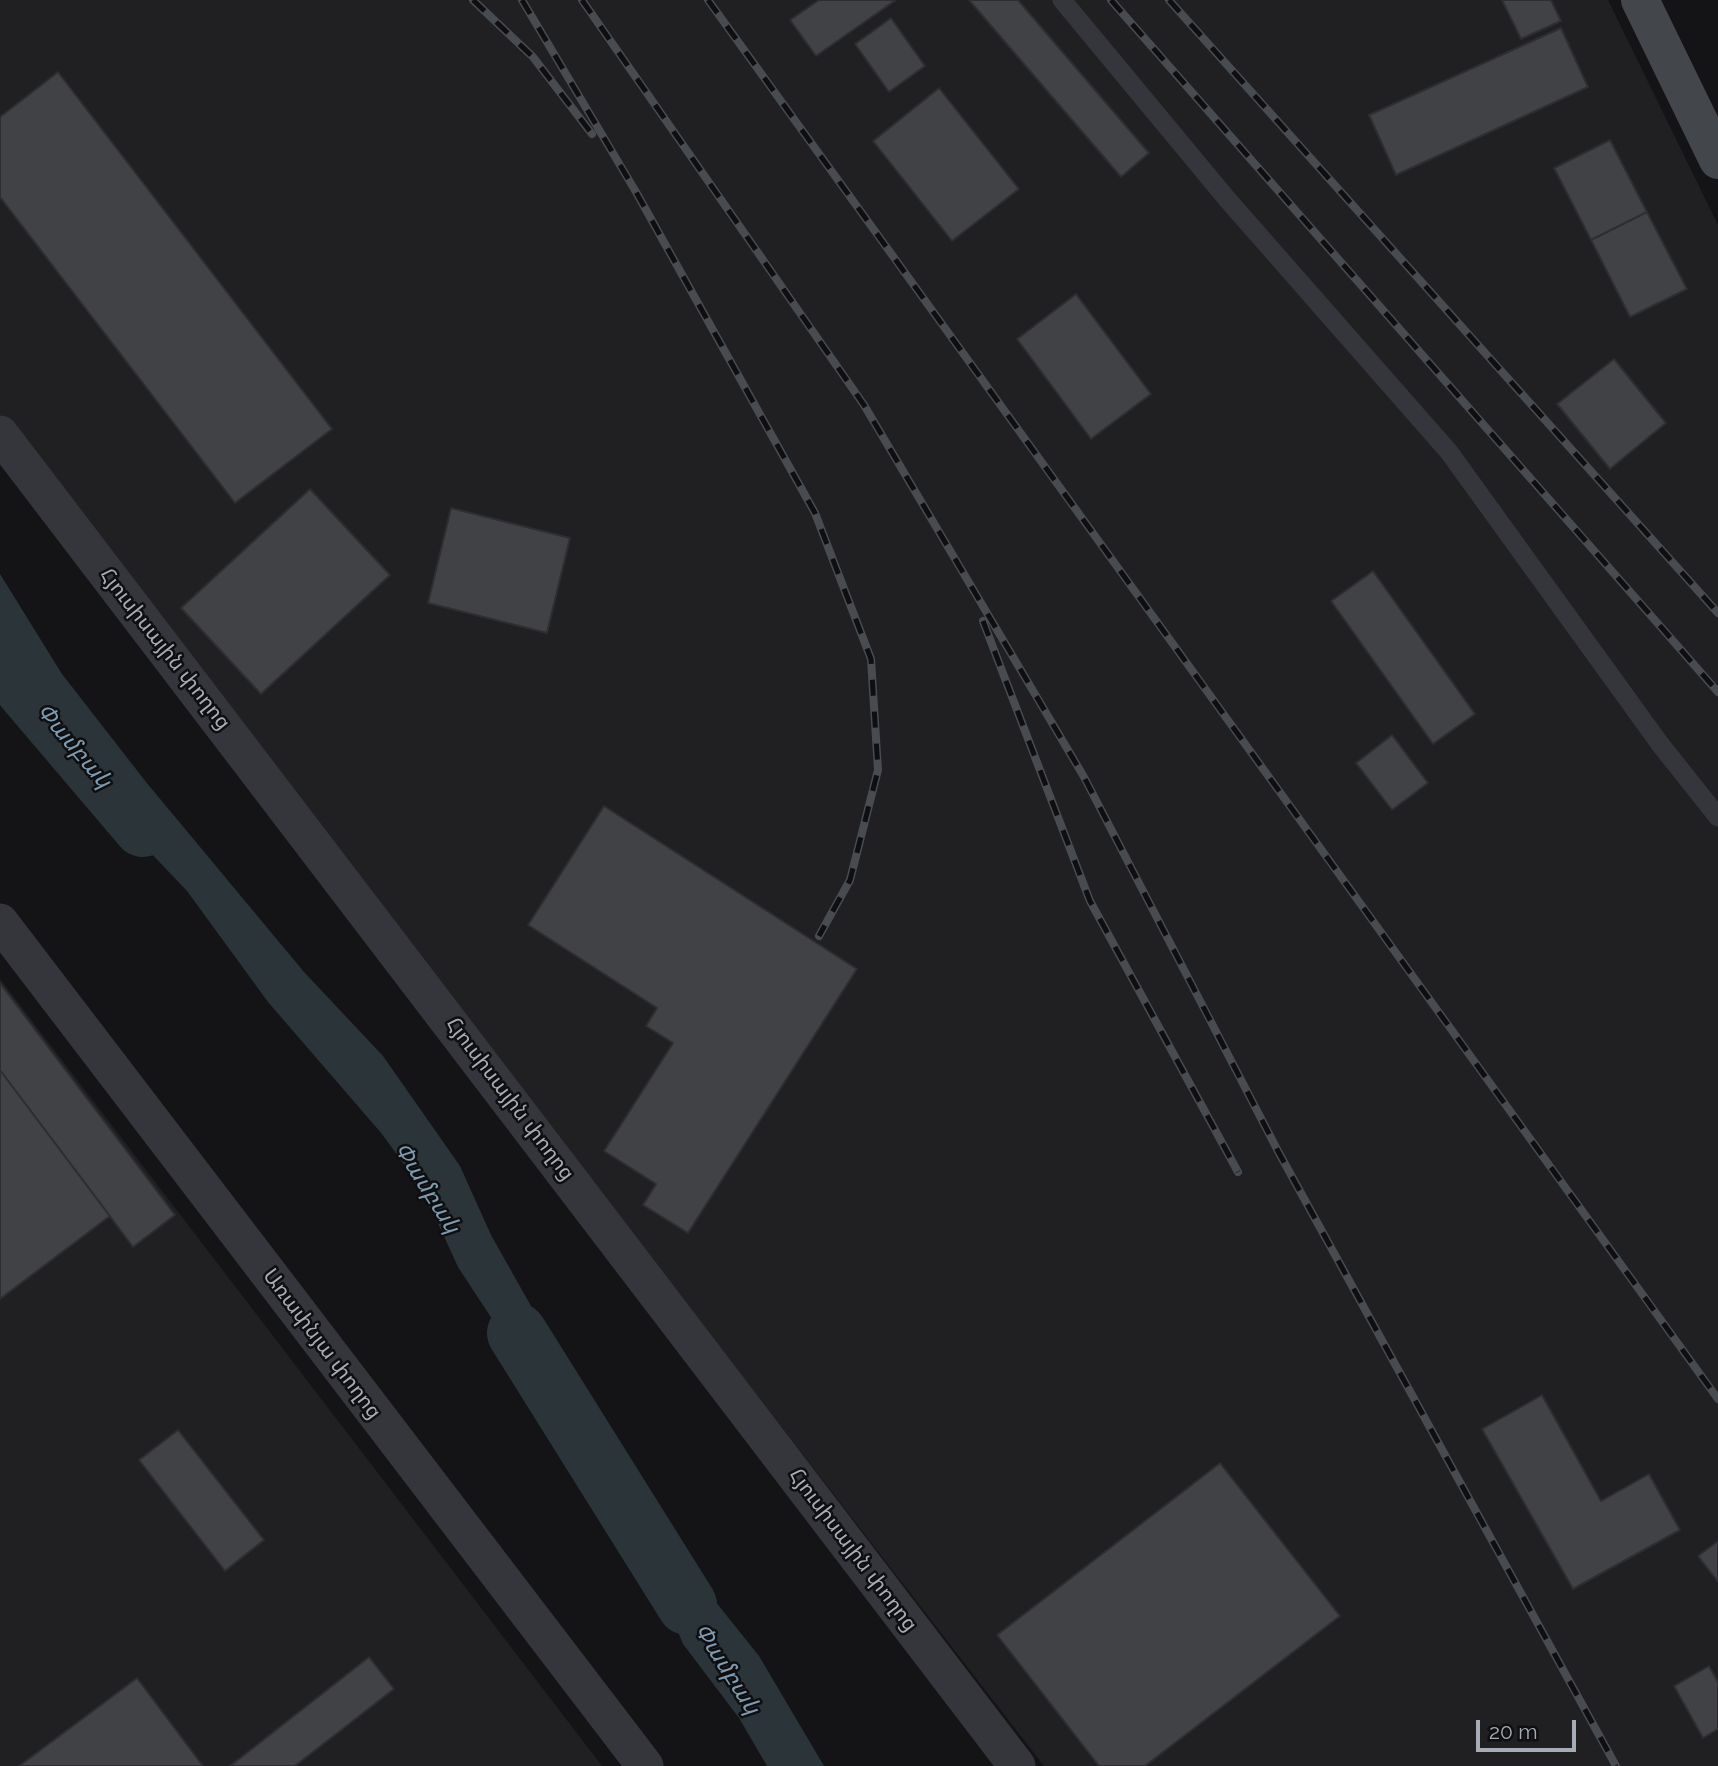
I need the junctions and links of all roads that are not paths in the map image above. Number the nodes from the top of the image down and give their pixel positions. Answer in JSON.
{"nodes":[{"id":1,"x":1062,"y":0,"type":"edge"},
{"id":2,"x":1640,"y":0,"type":"edge"},
{"id":3,"x":1718,"y":160,"type":"edge"},
{"id":4,"x":0,"y":434,"type":"edge"},
{"id":5,"x":1718,"y":817,"type":"edge"},
{"id":6,"x":1,"y":926,"type":"edge"},
{"id":7,"x":645,"y":1766,"type":"edge"},
{"id":8,"x":1017,"y":1766,"type":"edge"}],
"edges":[{"from":1,"to":5,"type":"lane"},
{"from":2,"to":3,"type":"main road"},
{"from":4,"to":8,"type":"street","name":"Հյուսիսային փողոց"},
{"from":6,"to":7,"type":"street","name":"Առափնյա փողոց"}]}
